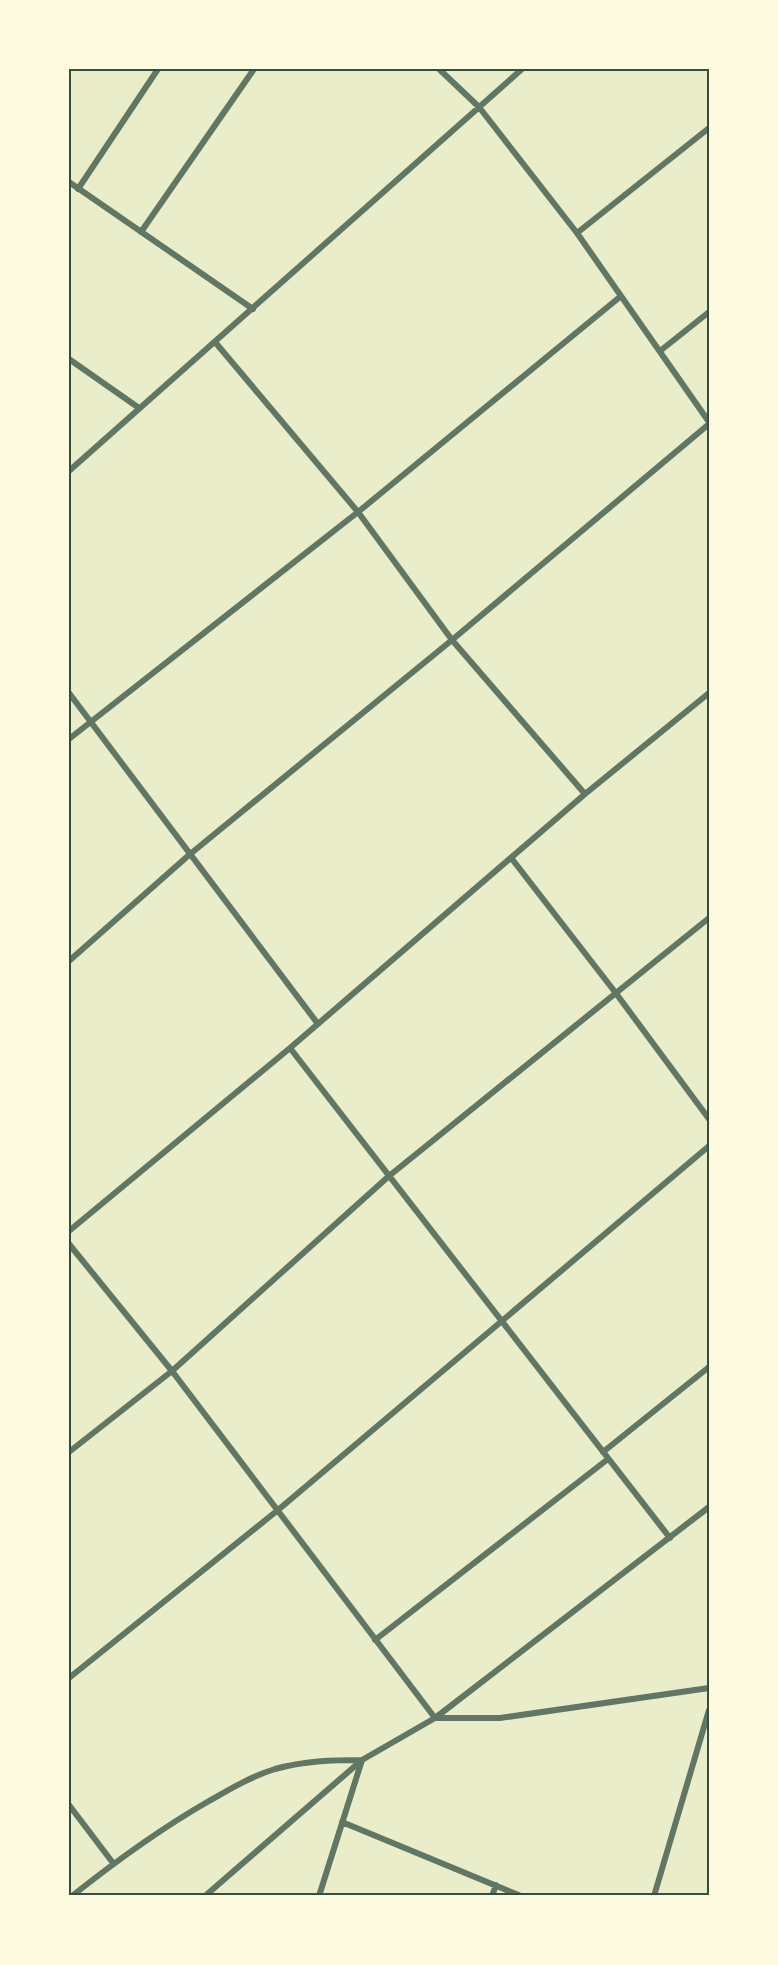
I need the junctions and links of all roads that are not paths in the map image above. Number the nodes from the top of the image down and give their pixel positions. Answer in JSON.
{"nodes":[{"id":1,"x":158,"y":69,"type":"edge"},
{"id":2,"x":254,"y":69,"type":"edge"},
{"id":3,"x":439,"y":69,"type":"edge"},
{"id":4,"x":522,"y":69,"type":"edge"},
{"id":5,"x":479,"y":107,"type":"junction"},
{"id":6,"x":709,"y":128,"type":"edge"},
{"id":7,"x":69,"y":183,"type":"edge"},
{"id":8,"x":78,"y":189,"type":"junction"},
{"id":9,"x":141,"y":232,"type":"junction"},
{"id":10,"x":577,"y":233,"type":"junction"},
{"id":11,"x":621,"y":296,"type":"junction"},
{"id":12,"x":253,"y":309,"type":"junction"},
{"id":13,"x":709,"y":312,"type":"edge"},
{"id":14,"x":215,"y":342,"type":"junction"},
{"id":15,"x":660,"y":351,"type":"junction"},
{"id":16,"x":69,"y":359,"type":"edge"},
{"id":17,"x":139,"y":408,"type":"junction"},
{"id":18,"x":709,"y":423,"type":"edge"},
{"id":19,"x":69,"y":471,"type":"edge"},
{"id":20,"x":358,"y":512,"type":"junction"},
{"id":21,"x":452,"y":640,"type":"junction"},
{"id":22,"x":69,"y":693,"type":"edge"},
{"id":23,"x":709,"y":693,"type":"edge"},
{"id":24,"x":91,"y":721,"type":"junction"},
{"id":25,"x":69,"y":739,"type":"edge"},
{"id":26,"x":585,"y":794,"type":"junction"},
{"id":27,"x":189,"y":855,"type":"junction"},
{"id":28,"x":512,"y":859,"type":"junction"},
{"id":29,"x":709,"y":918,"type":"edge"},
{"id":30,"x":69,"y":961,"type":"edge"},
{"id":31,"x":615,"y":992,"type":"junction"},
{"id":32,"x":318,"y":1024,"type":"junction"},
{"id":33,"x":290,"y":1048,"type":"junction"},
{"id":34,"x":709,"y":1119,"type":"edge"},
{"id":35,"x":709,"y":1146,"type":"edge"},
{"id":36,"x":388,"y":1176,"type":"junction"},
{"id":37,"x":69,"y":1231,"type":"edge"},
{"id":38,"x":69,"y":1244,"type":"edge"},
{"id":39,"x":502,"y":1321,"type":"junction"},
{"id":40,"x":709,"y":1366,"type":"edge"},
{"id":41,"x":172,"y":1371,"type":"junction"},
{"id":42,"x":69,"y":1452,"type":"edge"},
{"id":43,"x":603,"y":1452,"type":"junction"},
{"id":44,"x":608,"y":1459,"type":"junction"},
{"id":45,"x":709,"y":1507,"type":"edge"},
{"id":46,"x":278,"y":1510,"type":"junction"},
{"id":47,"x":670,"y":1538,"type":"junction"},
{"id":48,"x":375,"y":1640,"type":"junction"},
{"id":49,"x":69,"y":1678,"type":"edge"},
{"id":50,"x":709,"y":1688,"type":"edge"},
{"id":51,"x":709,"y":1710,"type":"edge"},
{"id":52,"x":435,"y":1718,"type":"junction"},
{"id":53,"x":362,"y":1760,"type":"junction"},
{"id":54,"x":69,"y":1805,"type":"edge"},
{"id":55,"x":342,"y":1822,"type":"junction"},
{"id":56,"x":112,"y":1863,"type":"junction"},
{"id":57,"x":496,"y":1885,"type":"junction"},
{"id":58,"x":72,"y":1896,"type":"edge"},
{"id":59,"x":205,"y":1896,"type":"edge"},
{"id":60,"x":320,"y":1896,"type":"edge"},
{"id":61,"x":492,"y":1896,"type":"edge"},
{"id":62,"x":521,"y":1896,"type":"edge"},
{"id":63,"x":654,"y":1896,"type":"edge"}],
"edges":[{"from":1,"to":8,"type":"street"},
{"from":2,"to":9,"type":"street"},
{"from":3,"to":5,"type":"street"},
{"from":4,"to":5,"type":"street"},
{"from":5,"to":10,"type":"street"},
{"from":5,"to":12,"type":"street"},
{"from":6,"to":10,"type":"street"},
{"from":7,"to":8,"type":"street"},
{"from":8,"to":9,"type":"street"},
{"from":9,"to":12,"type":"street"},
{"from":10,"to":11,"type":"street"},
{"from":11,"to":15,"type":"street"},
{"from":11,"to":20,"type":"street"},
{"from":12,"to":14,"type":"street"},
{"from":13,"to":15,"type":"street"},
{"from":14,"to":17,"type":"street"},
{"from":14,"to":20,"type":"street"},
{"from":15,"to":18,"type":"street"},
{"from":16,"to":17,"type":"street"},
{"from":17,"to":19,"type":"street"},
{"from":18,"to":21,"type":"street"},
{"from":20,"to":21,"type":"street"},
{"from":20,"to":24,"type":"street"},
{"from":21,"to":26,"type":"street"},
{"from":21,"to":27,"type":"street"},
{"from":22,"to":24,"type":"street"},
{"from":23,"to":26,"type":"street"},
{"from":24,"to":25,"type":"street"},
{"from":24,"to":27,"type":"street"},
{"from":26,"to":28,"type":"street"},
{"from":27,"to":30,"type":"street"},
{"from":27,"to":32,"type":"street"},
{"from":28,"to":31,"type":"street"},
{"from":28,"to":32,"type":"street"},
{"from":29,"to":31,"type":"street"},
{"from":31,"to":34,"type":"street"},
{"from":31,"to":36,"type":"street"},
{"from":32,"to":33,"type":"street"},
{"from":33,"to":36,"type":"street"},
{"from":33,"to":37,"type":"street"},
{"from":35,"to":39,"type":"street"},
{"from":36,"to":39,"type":"street"},
{"from":36,"to":41,"type":"street"},
{"from":38,"to":41,"type":"street"},
{"from":39,"to":43,"type":"street"},
{"from":39,"to":46,"type":"street"},
{"from":40,"to":43,"type":"street"},
{"from":41,"to":42,"type":"street"},
{"from":41,"to":46,"type":"street"},
{"from":43,"to":44,"type":"street"},
{"from":44,"to":47,"type":"street"},
{"from":44,"to":48,"type":"street"},
{"from":45,"to":47,"type":"street"},
{"from":46,"to":48,"type":"street"},
{"from":46,"to":49,"type":"street"},
{"from":47,"to":52,"type":"street"},
{"from":48,"to":52,"type":"street"},
{"from":50,"to":52,"type":"street"},
{"from":51,"to":63,"type":"street"},
{"from":52,"to":53,"type":"street"},
{"from":53,"to":55,"type":"street"},
{"from":53,"to":56,"type":"street"},
{"from":53,"to":59,"type":"street"},
{"from":54,"to":56,"type":"street"},
{"from":55,"to":57,"type":"street"},
{"from":55,"to":60,"type":"street"},
{"from":56,"to":58,"type":"street"},
{"from":57,"to":61,"type":"street"},
{"from":57,"to":62,"type":"street"}]}
